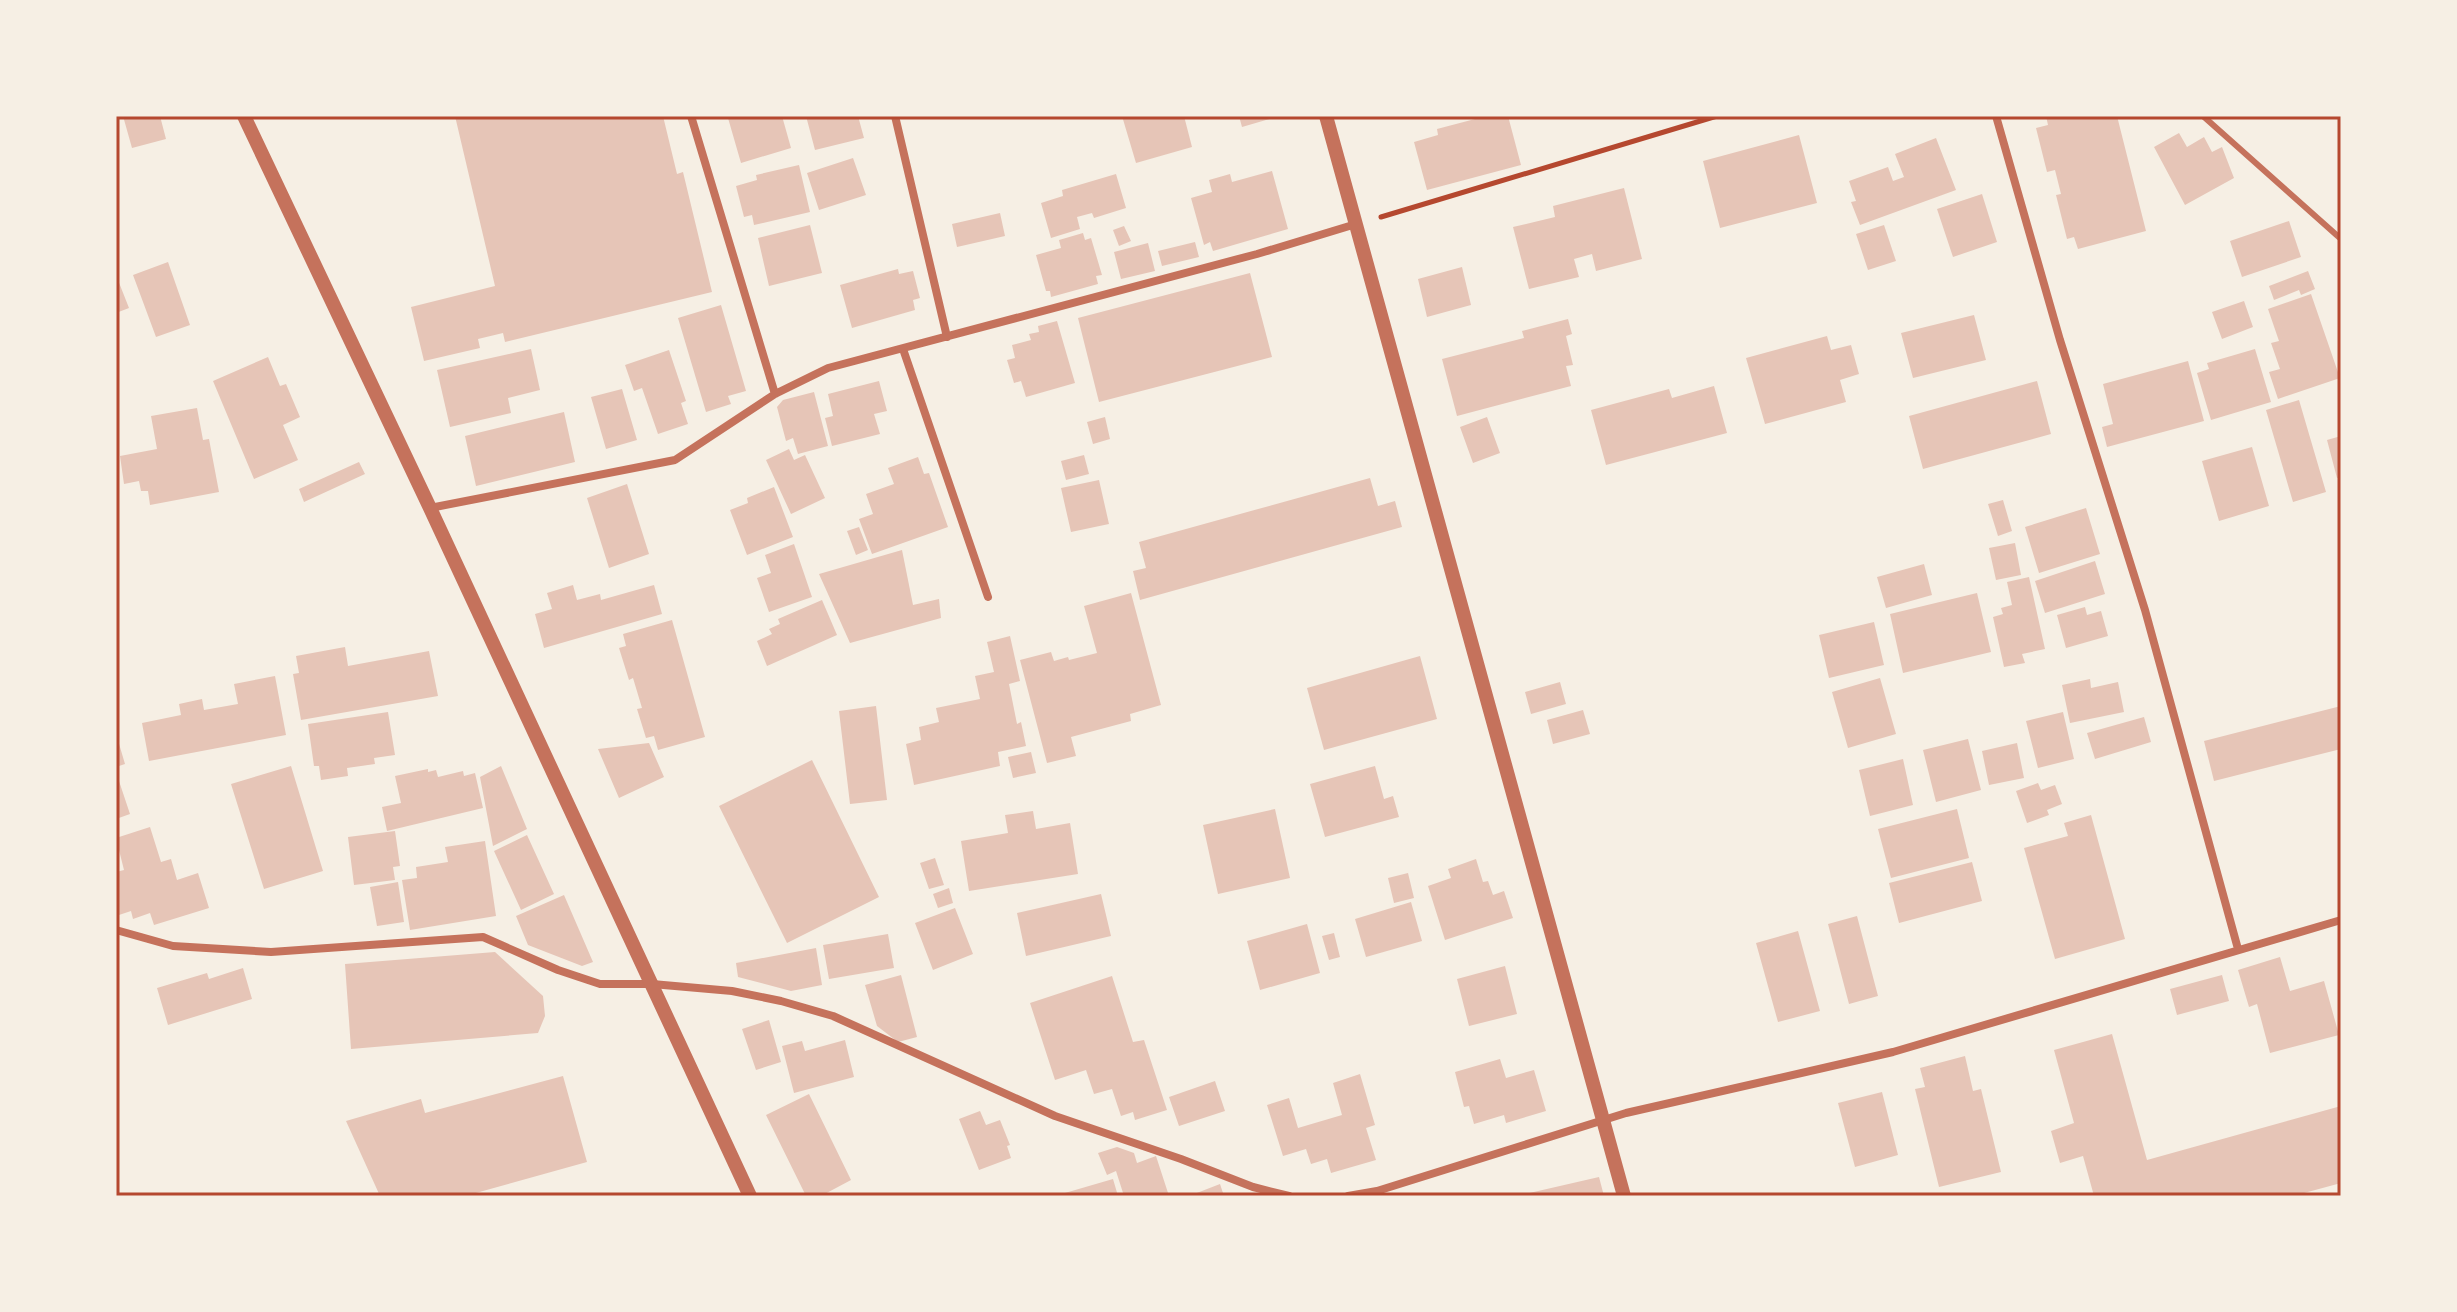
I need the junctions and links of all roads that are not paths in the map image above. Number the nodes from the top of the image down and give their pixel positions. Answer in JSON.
{"nodes":[{"id":1,"x":244,"y":116,"type":"edge"},
{"id":2,"x":691,"y":116,"type":"edge"},
{"id":3,"x":895,"y":116,"type":"edge"},
{"id":4,"x":1326,"y":116,"type":"edge"},
{"id":5,"x":1996,"y":116,"type":"edge"},
{"id":6,"x":2203,"y":116,"type":"edge"},
{"id":7,"x":1356,"y":224,"type":"junction"},
{"id":8,"x":2341,"y":239,"type":"edge"},
{"id":9,"x":947,"y":337,"type":"junction"},
{"id":10,"x":903,"y":349,"type":"junction"},
{"id":11,"x":775,"y":394,"type":"junction"},
{"id":12,"x":430,"y":508,"type":"junction"},
{"id":13,"x":988,"y":597,"type":"dead end"},
{"id":14,"x":2341,"y":920,"type":"edge"},
{"id":15,"x":116,"y":930,"type":"edge"},
{"id":16,"x":2238,"y":949,"type":"junction"},
{"id":17,"x":652,"y":984,"type":"junction"},
{"id":18,"x":1601,"y":1121,"type":"junction"},
{"id":19,"x":750,"y":1196,"type":"edge"},
{"id":20,"x":1289,"y":1196,"type":"edge"},
{"id":21,"x":1348,"y":1196,"type":"edge"},
{"id":22,"x":1624,"y":1196,"type":"edge"}],
"edges":[{"from":1,"to":12,"type":"street"},
{"from":2,"to":11,"type":"street"},
{"from":3,"to":9,"type":"street"},
{"from":4,"to":7,"type":"street"},
{"from":5,"to":16,"type":"street"},
{"from":6,"to":8,"type":"lane"},
{"from":7,"to":9,"type":"street"},
{"from":7,"to":18,"type":"street"},
{"from":9,"to":10,"type":"street"},
{"from":10,"to":11,"type":"street"},
{"from":10,"to":13,"type":"street"},
{"from":11,"to":12,"type":"street"},
{"from":12,"to":17,"type":"street"},
{"from":14,"to":16,"type":"street"},
{"from":15,"to":17,"type":"street"},
{"from":16,"to":18,"type":"street"},
{"from":17,"to":19,"type":"street"},
{"from":17,"to":20,"type":"street"},
{"from":18,"to":21,"type":"street"},
{"from":18,"to":22,"type":"street"}]}
